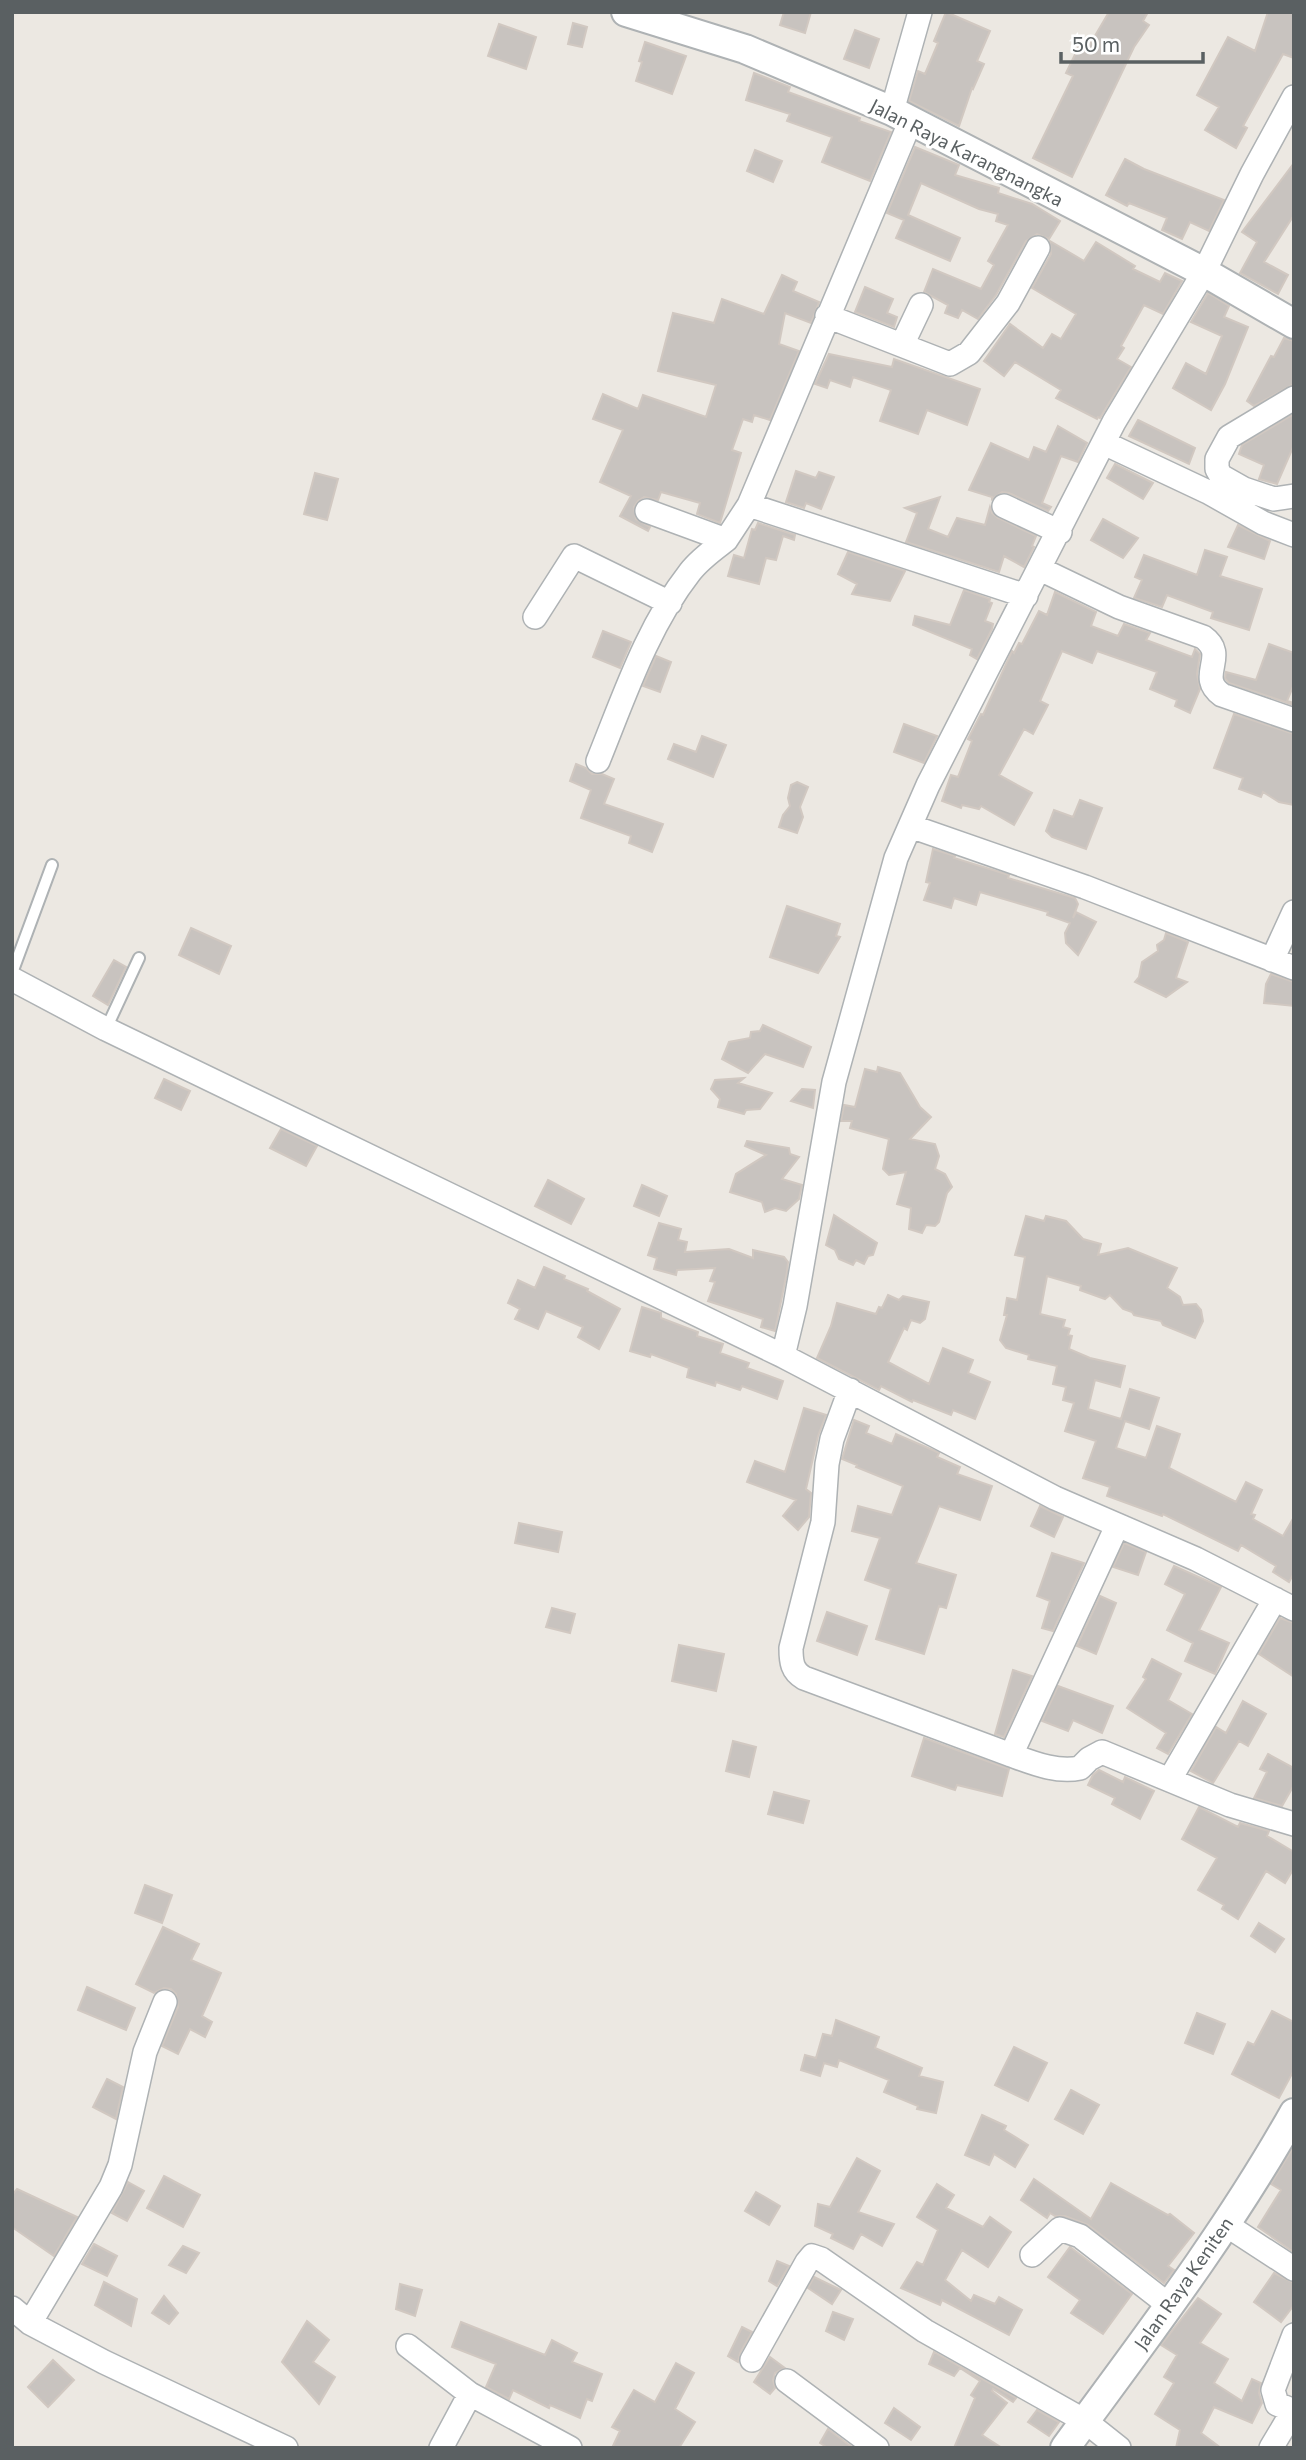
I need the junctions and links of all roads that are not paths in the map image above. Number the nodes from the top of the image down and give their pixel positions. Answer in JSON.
{"nodes":[{"id":1,"x":626,"y":12,"type":"edge"},
{"id":2,"x":920,"y":12,"type":"edge"},
{"id":3,"x":1294,"y":97,"type":"edge"},
{"id":4,"x":901,"y":116,"type":"junction"},
{"id":5,"x":1038,"y":248,"type":"dead end"},
{"id":6,"x":1205,"y":272,"type":"junction"},
{"id":7,"x":921,"y":305,"type":"dead end"},
{"id":8,"x":827,"y":316,"type":"junction"},
{"id":9,"x":1294,"y":324,"type":"edge"},
{"id":10,"x":902,"y":345,"type":"junction"},
{"id":11,"x":1294,"y":398,"type":"edge"},
{"id":12,"x":1104,"y":443,"type":"junction"},
{"id":13,"x":1294,"y":496,"type":"edge"},
{"id":14,"x":749,"y":505,"type":"junction"},
{"id":15,"x":1003,"y":506,"type":"dead end"},
{"id":16,"x":647,"y":512,"type":"dead end"},
{"id":17,"x":1060,"y":531,"type":"junction"},
{"id":18,"x":1294,"y":535,"type":"edge"},
{"id":19,"x":726,"y":540,"type":"junction"},
{"id":20,"x":1040,"y":569,"type":"junction"},
{"id":21,"x":1026,"y":596,"type":"junction"},
{"id":22,"x":670,"y":603,"type":"junction"},
{"id":23,"x":535,"y":617,"type":"dead end"},
{"id":24,"x":1294,"y":720,"type":"edge"},
{"id":25,"x":598,"y":761,"type":"dead end"},
{"id":26,"x":910,"y":826,"type":"junction"},
{"id":27,"x":52,"y":865,"type":"dead end"},
{"id":28,"x":1294,"y":912,"type":"edge"},
{"id":29,"x":139,"y":958,"type":"dead end"},
{"id":30,"x":1272,"y":960,"type":"junction"},
{"id":31,"x":1294,"y":968,"type":"edge"},
{"id":32,"x":12,"y":973,"type":"edge"},
{"id":33,"x":12,"y":979,"type":"edge"},
{"id":34,"x":106,"y":1029,"type":"junction"},
{"id":35,"x":783,"y":1356,"type":"junction"},
{"id":36,"x":850,"y":1390,"type":"junction"},
{"id":37,"x":1117,"y":1526,"type":"junction"},
{"id":38,"x":1284,"y":1604,"type":"edge"},
{"id":39,"x":1011,"y":1755,"type":"junction"},
{"id":40,"x":1170,"y":1779,"type":"junction"},
{"id":41,"x":1294,"y":1824,"type":"edge"},
{"id":42,"x":165,"y":2002,"type":"dead end"},
{"id":43,"x":1294,"y":2113,"type":"edge"},
{"id":44,"x":1225,"y":2224,"type":"junction"},
{"id":45,"x":1032,"y":2255,"type":"dead end"},
{"id":46,"x":1294,"y":2269,"type":"edge"},
{"id":47,"x":1170,"y":2306,"type":"junction"},
{"id":48,"x":12,"y":2308,"type":"edge"},
{"id":49,"x":30,"y":2323,"type":"junction"},
{"id":50,"x":1294,"y":2335,"type":"edge"},
{"id":51,"x":408,"y":2346,"type":"dead end"},
{"id":52,"x":752,"y":2360,"type":"dead end"},
{"id":53,"x":787,"y":2381,"type":"dead end"},
{"id":54,"x":470,"y":2394,"type":"junction"},
{"id":55,"x":1294,"y":2411,"type":"edge"},
{"id":56,"x":1085,"y":2421,"type":"junction"},
{"id":57,"x":286,"y":2448,"type":"edge"},
{"id":58,"x":441,"y":2448,"type":"edge"},
{"id":59,"x":570,"y":2448,"type":"edge"},
{"id":60,"x":877,"y":2448,"type":"edge"},
{"id":61,"x":1065,"y":2448,"type":"edge"},
{"id":62,"x":1119,"y":2448,"type":"edge"},
{"id":63,"x":1271,"y":2448,"type":"edge"}],
"edges":[{"from":1,"to":4,"type":"street","name":"Jalan Raya Karangnangka"},
{"from":2,"to":4,"type":"street"},
{"from":3,"to":6,"type":"street"},
{"from":4,"to":6,"type":"street","name":"Jalan Raya Karangnangka"},
{"from":4,"to":8,"type":"street"},
{"from":5,"to":10,"type":"street"},
{"from":6,"to":9,"type":"street","name":"Jalan Raya Karangnangka"},
{"from":6,"to":12,"type":"street"},
{"from":7,"to":10,"type":"street"},
{"from":8,"to":10,"type":"street"},
{"from":8,"to":14,"type":"street"},
{"from":11,"to":13,"type":"street"},
{"from":12,"to":17,"type":"street"},
{"from":12,"to":18,"type":"street"},
{"from":14,"to":19,"type":"street"},
{"from":14,"to":21,"type":"street"},
{"from":15,"to":17,"type":"street"},
{"from":16,"to":19,"type":"street"},
{"from":17,"to":20,"type":"street"},
{"from":19,"to":22,"type":"street"},
{"from":20,"to":21,"type":"street"},
{"from":20,"to":24,"type":"street"},
{"from":21,"to":26,"type":"street"},
{"from":22,"to":23,"type":"street"},
{"from":22,"to":25,"type":"street"},
{"from":26,"to":30,"type":"street"},
{"from":26,"to":35,"type":"street"},
{"from":27,"to":32,"type":"lane"},
{"from":28,"to":30,"type":"street"},
{"from":29,"to":34,"type":"lane"},
{"from":30,"to":31,"type":"street"},
{"from":33,"to":34,"type":"street"},
{"from":34,"to":35,"type":"street"},
{"from":35,"to":36,"type":"street"},
{"from":36,"to":37,"type":"street"},
{"from":36,"to":39,"type":"street"},
{"from":37,"to":38,"type":"street"},
{"from":37,"to":39,"type":"street"},
{"from":38,"to":40,"type":"street"},
{"from":39,"to":40,"type":"street"},
{"from":40,"to":41,"type":"street"},
{"from":42,"to":49,"type":"street"},
{"from":43,"to":44,"type":"street","name":"Jalan Raya Keniten"},
{"from":44,"to":46,"type":"street"},
{"from":44,"to":47,"type":"street","name":"Jalan Raya Keniten"},
{"from":45,"to":47,"type":"street"},
{"from":47,"to":56,"type":"street","name":"Jalan Raya Keniten"},
{"from":48,"to":49,"type":"street"},
{"from":49,"to":57,"type":"street"},
{"from":50,"to":55,"type":"street"},
{"from":51,"to":54,"type":"street"},
{"from":52,"to":56,"type":"street"},
{"from":53,"to":60,"type":"street"},
{"from":54,"to":58,"type":"street"},
{"from":54,"to":59,"type":"street"},
{"from":55,"to":63,"type":"street"},
{"from":56,"to":61,"type":"street","name":"Jalan Raya Keniten"},
{"from":56,"to":62,"type":"street"}]}
